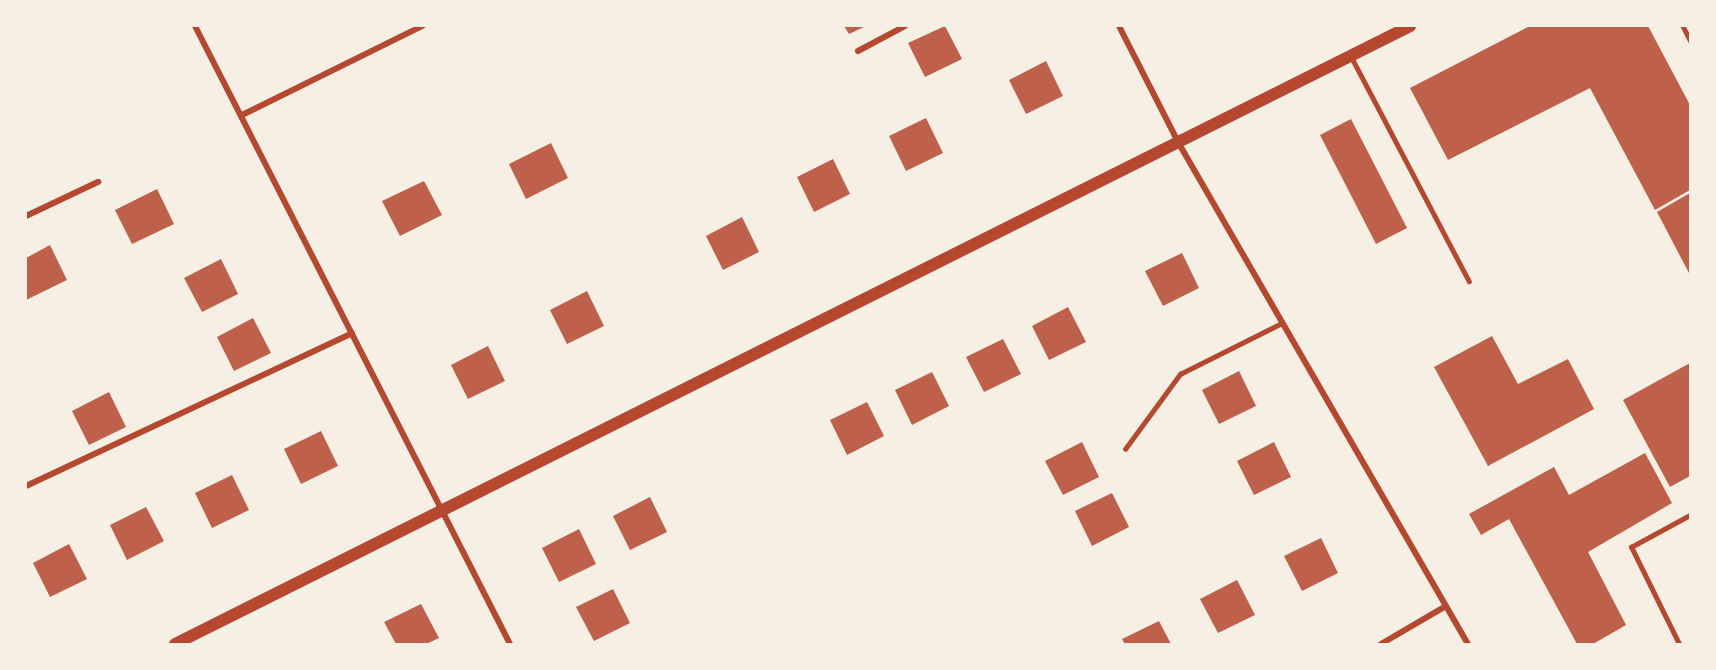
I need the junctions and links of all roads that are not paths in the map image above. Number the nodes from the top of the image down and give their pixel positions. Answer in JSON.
{"nodes":[{"id":1,"x":195,"y":26,"type":"edge"},
{"id":2,"x":422,"y":26,"type":"edge"},
{"id":3,"x":905,"y":26,"type":"edge"},
{"id":4,"x":1119,"y":26,"type":"edge"},
{"id":5,"x":1410,"y":26,"type":"edge"},
{"id":6,"x":1683,"y":26,"type":"edge"},
{"id":7,"x":1690,"y":40,"type":"edge"},
{"id":8,"x":858,"y":51,"type":"dead end"},
{"id":9,"x":1351,"y":55,"type":"junction"},
{"id":10,"x":244,"y":114,"type":"junction"},
{"id":11,"x":1178,"y":142,"type":"junction"},
{"id":12,"x":98,"y":182,"type":"dead end"},
{"id":13,"x":26,"y":216,"type":"edge"},
{"id":14,"x":1469,"y":280,"type":"dead end"},
{"id":15,"x":1282,"y":323,"type":"junction"},
{"id":16,"x":352,"y":333,"type":"junction"},
{"id":17,"x":1125,"y":449,"type":"dead end"},
{"id":18,"x":26,"y":486,"type":"edge"},
{"id":19,"x":440,"y":513,"type":"junction"},
{"id":20,"x":1690,"y":515,"type":"edge"},
{"id":21,"x":1446,"y":606,"type":"junction"},
{"id":22,"x":175,"y":645,"type":"edge"},
{"id":23,"x":510,"y":645,"type":"edge"},
{"id":24,"x":1381,"y":645,"type":"edge"},
{"id":25,"x":1468,"y":645,"type":"edge"},
{"id":26,"x":1679,"y":645,"type":"edge"}],
"edges":[{"from":1,"to":10,"type":"street"},
{"from":2,"to":10,"type":"street"},
{"from":3,"to":8,"type":"street"},
{"from":4,"to":11,"type":"street"},
{"from":5,"to":9,"type":"main road"},
{"from":6,"to":7,"type":"lane"},
{"from":9,"to":11,"type":"main road"},
{"from":9,"to":14,"type":"lane"},
{"from":10,"to":16,"type":"street"},
{"from":11,"to":15,"type":"street"},
{"from":11,"to":19,"type":"main road"},
{"from":12,"to":13,"type":"street"},
{"from":15,"to":17,"type":"lane"},
{"from":15,"to":21,"type":"street"},
{"from":16,"to":18,"type":"street"},
{"from":16,"to":19,"type":"street"},
{"from":19,"to":22,"type":"main road"},
{"from":19,"to":23,"type":"street"},
{"from":20,"to":26,"type":"lane"},
{"from":21,"to":24,"type":"street"},
{"from":21,"to":25,"type":"street"}]}
